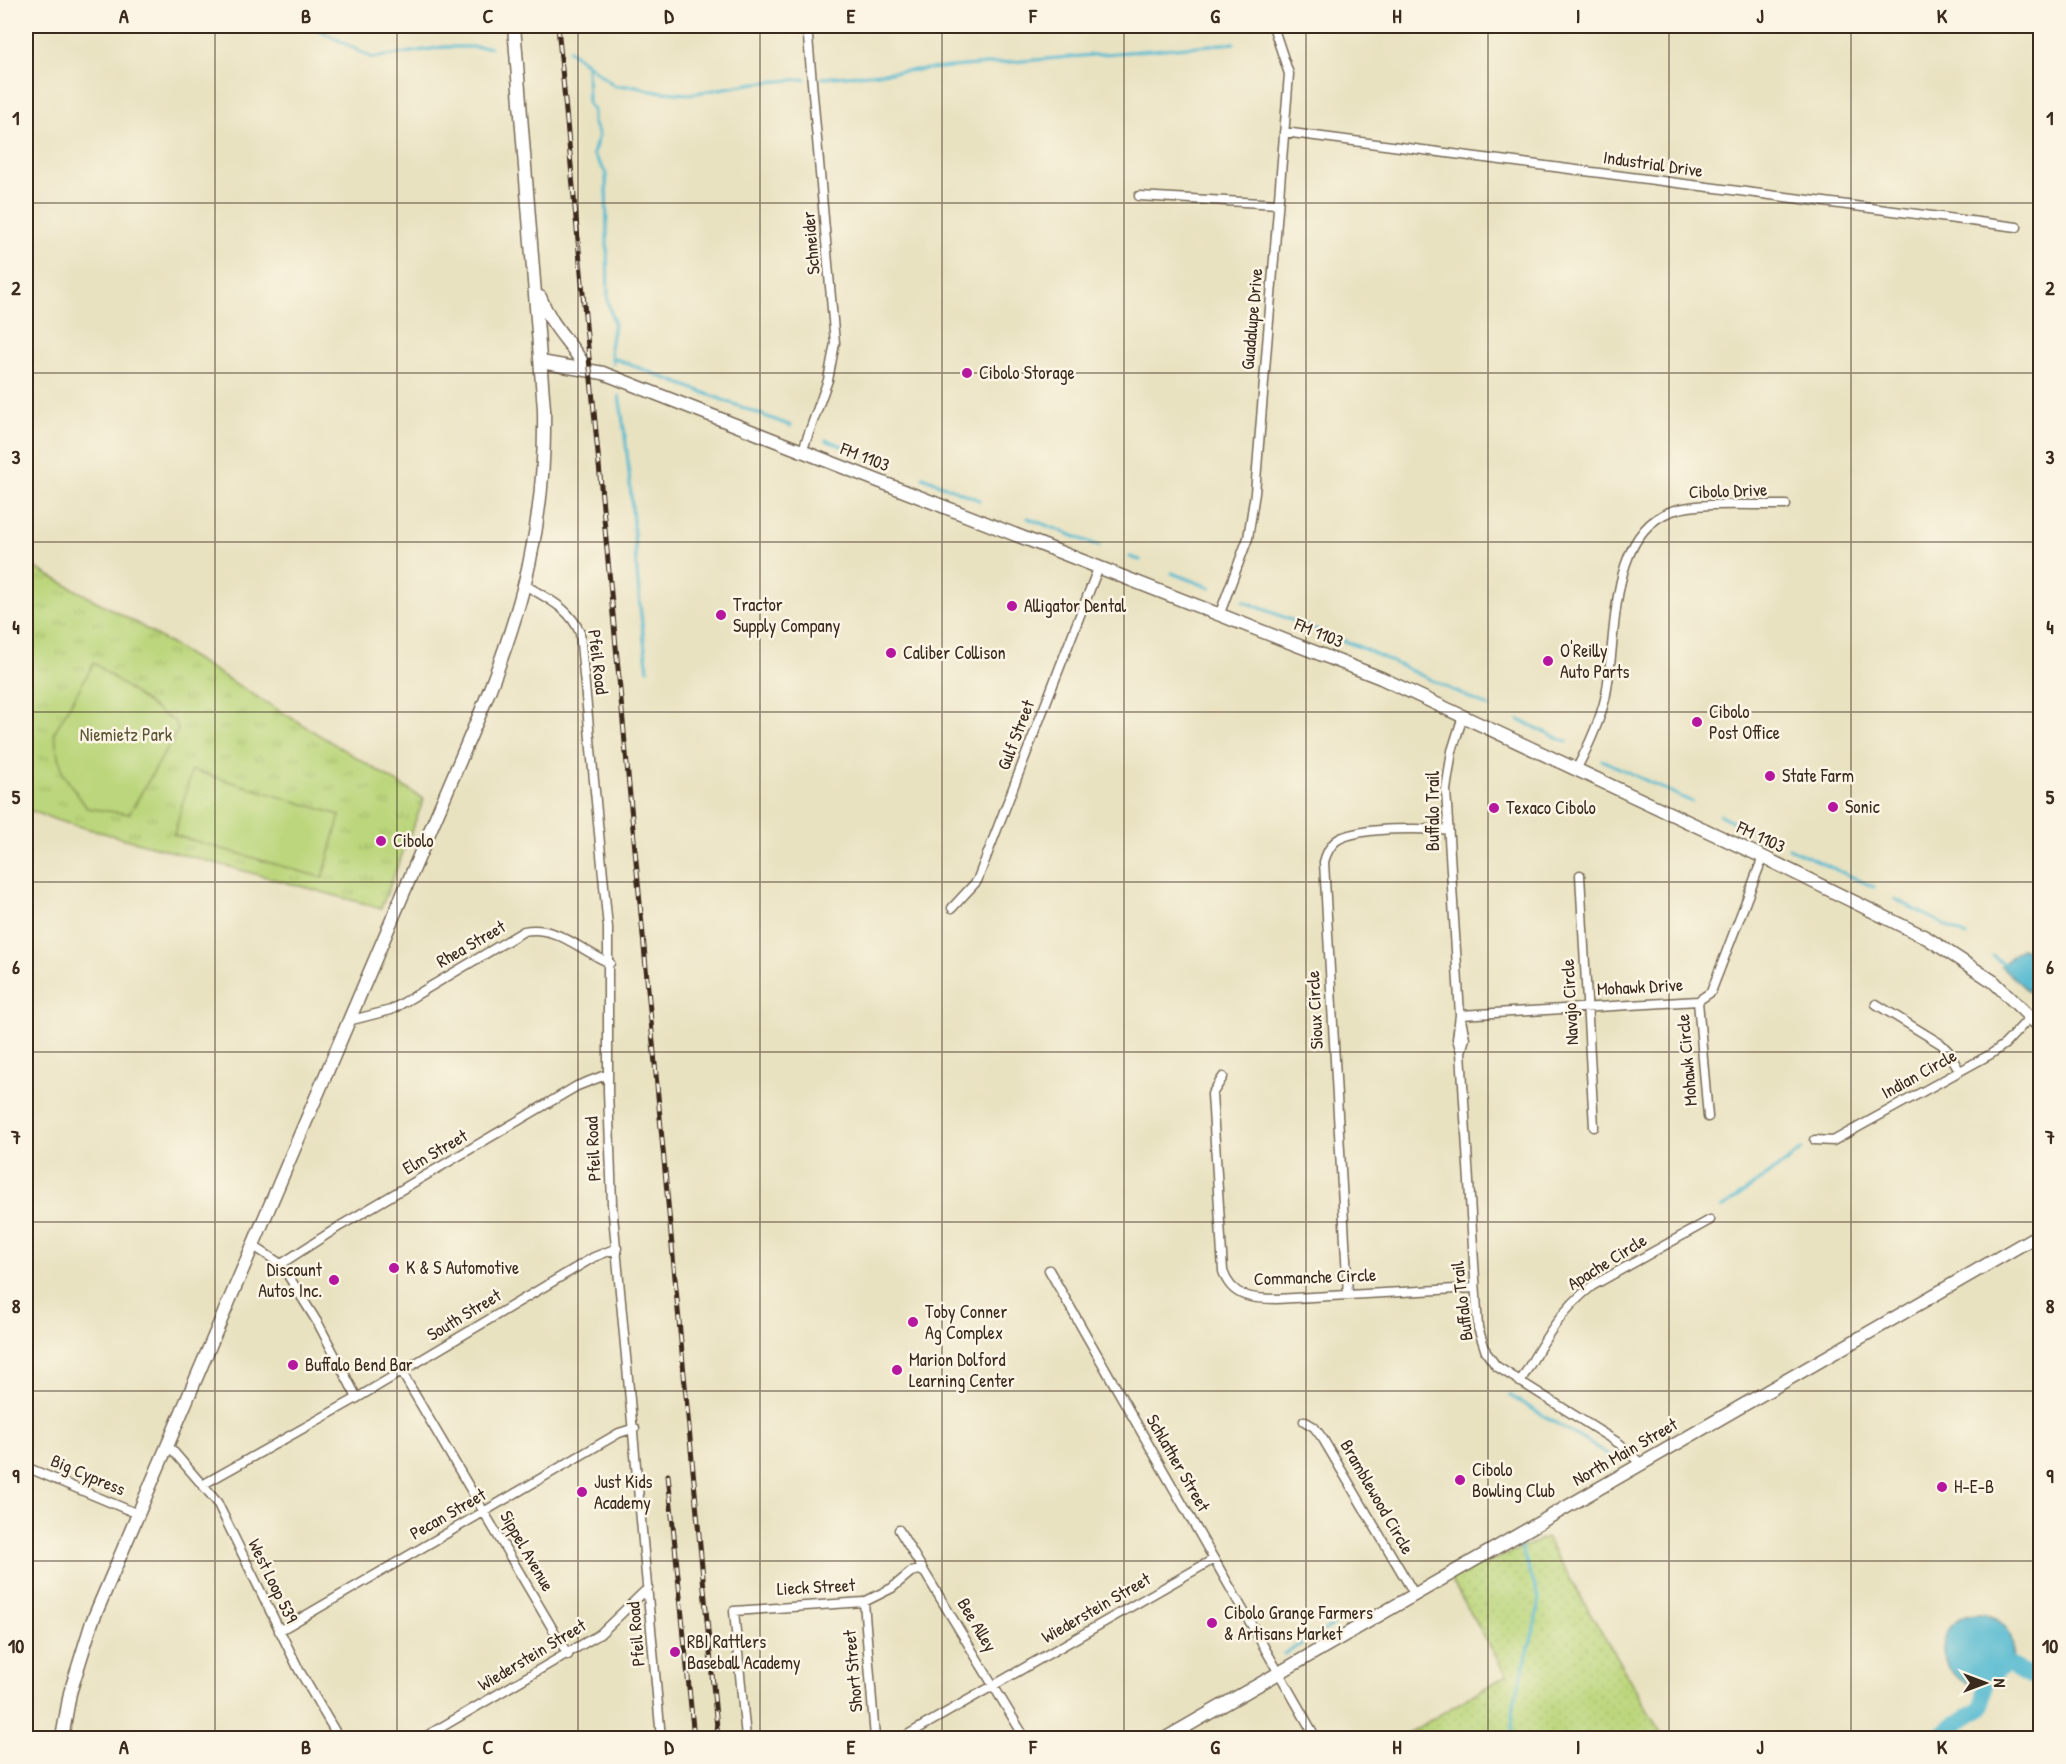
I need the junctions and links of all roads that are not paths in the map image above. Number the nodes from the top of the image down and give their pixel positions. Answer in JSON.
{"nodes":[{"id":1,"x":514,"y":26,"type":"edge"},
{"id":2,"x":807,"y":26,"type":"edge"},
{"id":3,"x":1273,"y":26,"type":"edge"},
{"id":4,"x":1284,"y":132,"type":"junction"},
{"id":5,"x":1139,"y":196,"type":"dead end"},
{"id":6,"x":1278,"y":204,"type":"junction"},
{"id":7,"x":2017,"y":227,"type":"dead end"},
{"id":8,"x":535,"y":284,"type":"junction"},
{"id":9,"x":541,"y":362,"type":"junction"},
{"id":10,"x":585,"y":368,"type":"junction"},
{"id":11,"x":802,"y":452,"type":"junction"},
{"id":12,"x":1786,"y":505,"type":"dead end"},
{"id":13,"x":1099,"y":566,"type":"junction"},
{"id":14,"x":525,"y":585,"type":"junction"},
{"id":15,"x":1220,"y":613,"type":"junction"},
{"id":16,"x":1462,"y":716,"type":"junction"},
{"id":17,"x":1576,"y":770,"type":"junction"},
{"id":18,"x":1447,"y":829,"type":"junction"},
{"id":19,"x":1763,"y":857,"type":"junction"},
{"id":20,"x":1580,"y":875,"type":"dead end"},
{"id":21,"x":952,"y":908,"type":"dead end"},
{"id":22,"x":610,"y":963,"type":"junction"},
{"id":23,"x":1698,"y":1001,"type":"junction"},
{"id":24,"x":1876,"y":1004,"type":"dead end"},
{"id":25,"x":1586,"y":1007,"type":"junction"},
{"id":26,"x":1460,"y":1015,"type":"junction"},
{"id":27,"x":2031,"y":1016,"type":"junction"},
{"id":28,"x":348,"y":1021,"type":"junction"},
{"id":29,"x":2040,"y":1027,"type":"edge"},
{"id":30,"x":1959,"y":1070,"type":"junction"},
{"id":31,"x":608,"y":1074,"type":"junction"},
{"id":32,"x":1223,"y":1077,"type":"dead end"},
{"id":33,"x":1708,"y":1117,"type":"dead end"},
{"id":34,"x":1594,"y":1127,"type":"dead end"},
{"id":35,"x":1815,"y":1140,"type":"dead end"},
{"id":36,"x":1710,"y":1220,"type":"dead end"},
{"id":37,"x":2040,"y":1234,"type":"edge"},
{"id":38,"x":252,"y":1245,"type":"junction"},
{"id":39,"x":617,"y":1248,"type":"junction"},
{"id":40,"x":281,"y":1264,"type":"junction"},
{"id":41,"x":1049,"y":1270,"type":"dead end"},
{"id":42,"x":1474,"y":1288,"type":"junction"},
{"id":43,"x":1348,"y":1295,"type":"junction"},
{"id":44,"x":401,"y":1371,"type":"junction"},
{"id":45,"x":1520,"y":1382,"type":"junction"},
{"id":46,"x":357,"y":1398,"type":"junction"},
{"id":47,"x":1304,"y":1421,"type":"dead end"},
{"id":48,"x":635,"y":1428,"type":"junction"},
{"id":49,"x":167,"y":1444,"type":"junction"},
{"id":50,"x":1641,"y":1464,"type":"junction"},
{"id":51,"x":26,"y":1467,"type":"edge"},
{"id":52,"x":204,"y":1484,"type":"junction"},
{"id":53,"x":485,"y":1512,"type":"junction"},
{"id":54,"x":138,"y":1514,"type":"junction"},
{"id":55,"x":899,"y":1530,"type":"dead end"},
{"id":56,"x":1214,"y":1559,"type":"junction"},
{"id":57,"x":925,"y":1573,"type":"junction"},
{"id":58,"x":648,"y":1588,"type":"junction"},
{"id":59,"x":1415,"y":1595,"type":"junction"},
{"id":60,"x":864,"y":1602,"type":"junction"},
{"id":61,"x":279,"y":1631,"type":"junction"},
{"id":62,"x":568,"y":1655,"type":"junction"},
{"id":63,"x":1279,"y":1673,"type":"junction"},
{"id":64,"x":994,"y":1685,"type":"junction"},
{"id":65,"x":62,"y":1738,"type":"edge"},
{"id":66,"x":339,"y":1738,"type":"edge"},
{"id":67,"x":423,"y":1738,"type":"edge"},
{"id":68,"x":661,"y":1738,"type":"edge"},
{"id":69,"x":746,"y":1738,"type":"edge"},
{"id":70,"x":875,"y":1738,"type":"edge"},
{"id":71,"x":902,"y":1738,"type":"edge"},
{"id":72,"x":1025,"y":1738,"type":"edge"},
{"id":73,"x":1166,"y":1738,"type":"edge"},
{"id":74,"x":1316,"y":1738,"type":"edge"}],
"edges":[{"from":1,"to":8,"type":"main road"},
{"from":2,"to":11,"type":"street","name":"Schneider"},
{"from":3,"to":4,"type":"street","name":"Guadalupe Drive"},
{"from":4,"to":6,"type":"street","name":"Guadalupe Drive"},
{"from":4,"to":7,"type":"street","name":"Industrial Drive"},
{"from":5,"to":6,"type":"street"},
{"from":6,"to":15,"type":"street","name":"Guadalupe Drive"},
{"from":8,"to":9,"type":"main road"},
{"from":8,"to":10,"type":"main road"},
{"from":9,"to":10,"type":"main road","name":"FM 1103","number":"FM 1103"},
{"from":9,"to":14,"type":"main road"},
{"from":10,"to":11,"type":"main road","name":"FM 1103","number":"FM 1103"},
{"from":11,"to":13,"type":"main road","name":"FM 1103","number":"FM 1103"},
{"from":12,"to":17,"type":"street","name":"Cibolo Drive"},
{"from":13,"to":15,"type":"main road","name":"FM 1103","number":"FM 1103"},
{"from":13,"to":21,"type":"street","name":"Gulf Street"},
{"from":14,"to":22,"type":"street","name":"Pfeil Road"},
{"from":14,"to":28,"type":"main road"},
{"from":15,"to":16,"type":"main road","name":"FM 1103","number":"FM 1103"},
{"from":16,"to":17,"type":"main road","name":"FM 1103","number":"FM 1103"},
{"from":16,"to":18,"type":"street","name":"Buffalo Trail"},
{"from":17,"to":19,"type":"main road","name":"FM 1103","number":"FM 1103"},
{"from":18,"to":26,"type":"street","name":"Buffalo Trail"},
{"from":18,"to":43,"type":"street","name":"Sioux Circle"},
{"from":19,"to":23,"type":"street","name":"Mohawk Drive"},
{"from":19,"to":27,"type":"main road","name":"FM 1103","number":"FM 1103"},
{"from":20,"to":25,"type":"street","name":"Navajo Circle"},
{"from":22,"to":28,"type":"street","name":"Rhea Street"},
{"from":22,"to":31,"type":"street","name":"Pfeil Road"},
{"from":23,"to":25,"type":"street","name":"Mohawk Drive"},
{"from":23,"to":33,"type":"street","name":"Mohawk Circle"},
{"from":24,"to":30,"type":"street"},
{"from":25,"to":26,"type":"street","name":"Mohawk Drive"},
{"from":25,"to":34,"type":"street","name":"Navajo Circle"},
{"from":26,"to":42,"type":"street","name":"Buffalo Trail"},
{"from":27,"to":29,"type":"main road","name":"FM 1103","number":"FM 1103"},
{"from":27,"to":30,"type":"street","name":"Indian Circle"},
{"from":28,"to":38,"type":"main road"},
{"from":30,"to":35,"type":"street","name":"Indian Circle"},
{"from":31,"to":39,"type":"street","name":"Pfeil Road"},
{"from":31,"to":40,"type":"street","name":"Elm Street"},
{"from":32,"to":43,"type":"street","name":"Commanche Circle"},
{"from":36,"to":45,"type":"street","name":"Apache Circle"},
{"from":37,"to":50,"type":"main road","name":"North Main Street"},
{"from":38,"to":40,"type":"street"},
{"from":38,"to":49,"type":"main road"},
{"from":39,"to":44,"type":"street","name":"South Street"},
{"from":39,"to":48,"type":"street","name":"Pfeil Road"},
{"from":40,"to":46,"type":"street"},
{"from":41,"to":56,"type":"street","name":"Schlather Street"},
{"from":42,"to":43,"type":"street","name":"Commanche Circle"},
{"from":42,"to":45,"type":"street","name":"Buffalo Trail"},
{"from":44,"to":46,"type":"street","name":"South Street"},
{"from":44,"to":53,"type":"street","name":"Sippel Avenue"},
{"from":45,"to":50,"type":"street","name":"Buffalo Trail"},
{"from":46,"to":52,"type":"street","name":"South Street"},
{"from":47,"to":59,"type":"street","name":"Bramblewood Circle"},
{"from":48,"to":53,"type":"street","name":"Pecan Street"},
{"from":48,"to":58,"type":"street","name":"Pfeil Road"},
{"from":49,"to":52,"type":"street","name":"West Loop 539"},
{"from":49,"to":54,"type":"main road"},
{"from":50,"to":59,"type":"main road","name":"North Main Street"},
{"from":51,"to":54,"type":"street","name":"Big Cypress"},
{"from":52,"to":61,"type":"street","name":"West Loop 539"},
{"from":53,"to":61,"type":"street","name":"Pecan Street"},
{"from":53,"to":62,"type":"street","name":"Sippel Avenue"},
{"from":54,"to":65,"type":"main road"},
{"from":55,"to":57,"type":"street","name":"Bee Alley"},
{"from":56,"to":63,"type":"street","name":"Schlather Street"},
{"from":56,"to":64,"type":"street","name":"Wiederstein Street"},
{"from":57,"to":60,"type":"street","name":"Lieck Street"},
{"from":57,"to":64,"type":"street","name":"Bee Alley"},
{"from":58,"to":62,"type":"street","name":"Wiederstein Street"},
{"from":58,"to":68,"type":"street","name":"Pfeil Road"},
{"from":59,"to":63,"type":"main road","name":"North Main Street"},
{"from":60,"to":69,"type":"street","name":"Lieck Street"},
{"from":60,"to":70,"type":"street","name":"Short Street"},
{"from":61,"to":66,"type":"street","name":"West Loop 539"},
{"from":62,"to":67,"type":"street","name":"Wiederstein Street"},
{"from":63,"to":73,"type":"main road","name":"North Main Street"},
{"from":63,"to":74,"type":"street","name":"Schlather Street"},
{"from":64,"to":71,"type":"street","name":"Wiederstein Street"},
{"from":64,"to":72,"type":"street","name":"Bee Alley"}]}
